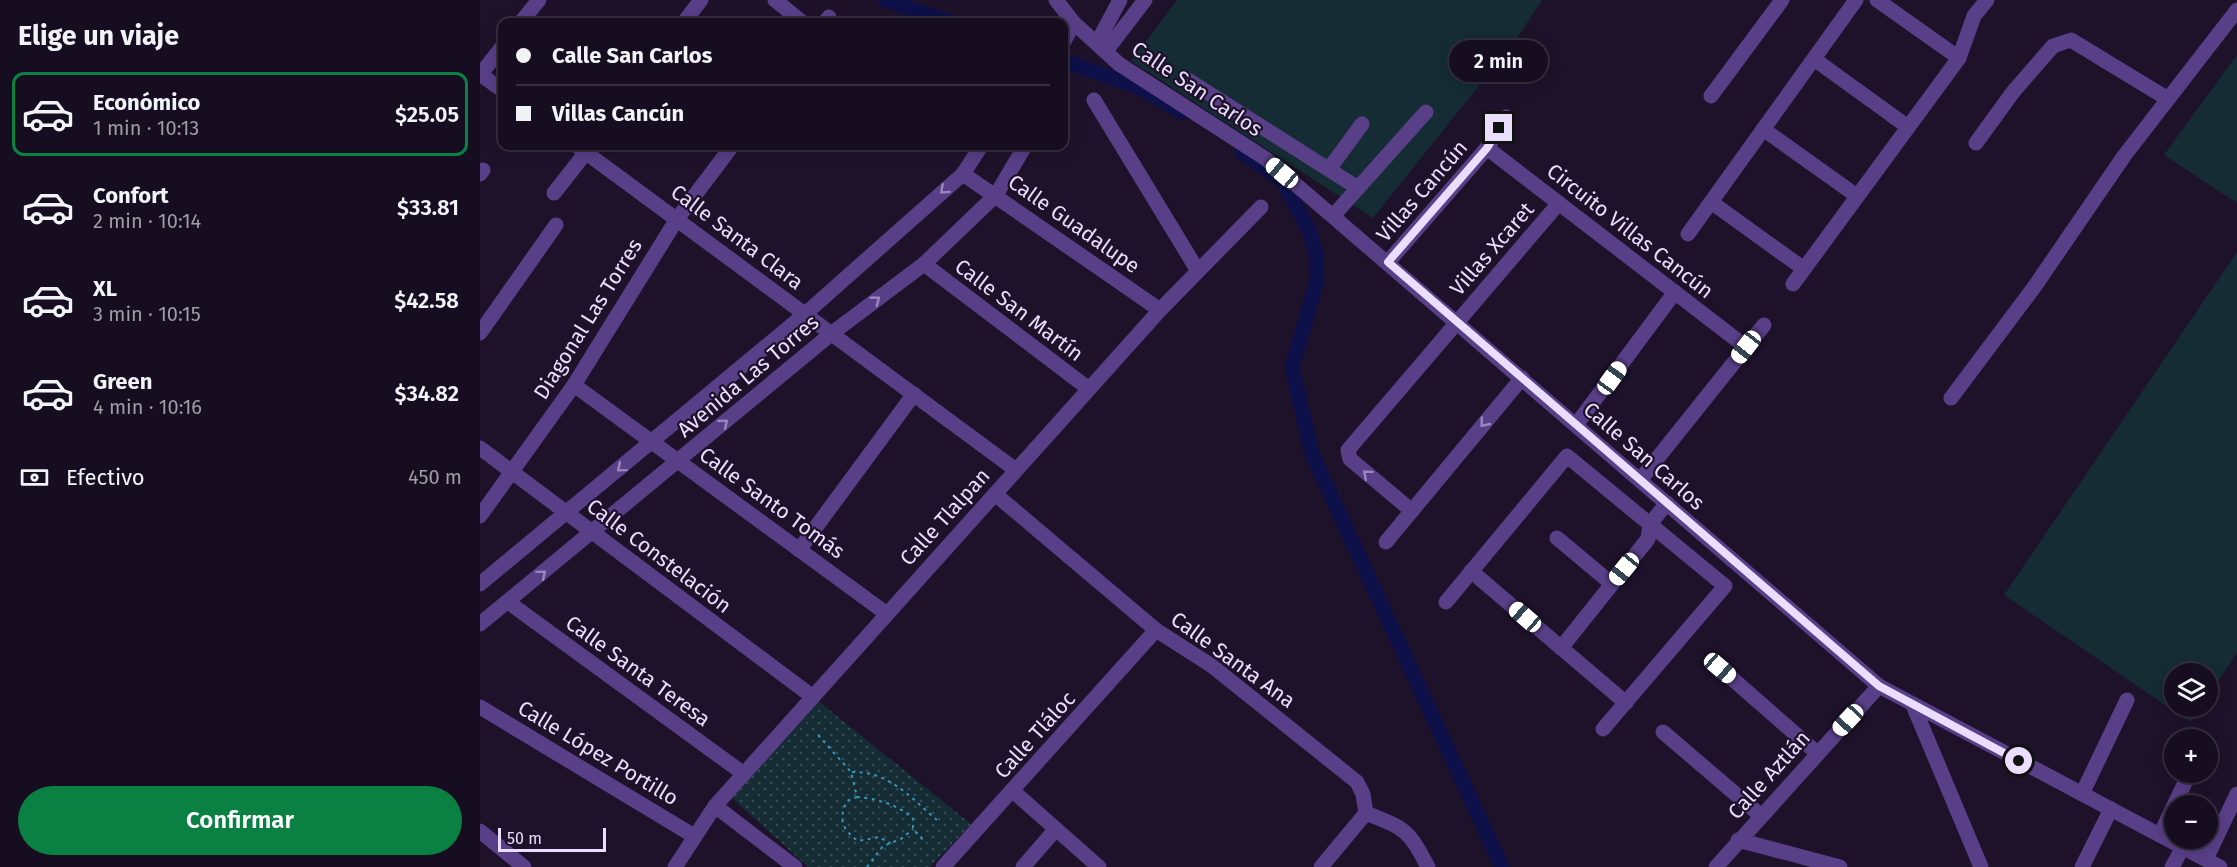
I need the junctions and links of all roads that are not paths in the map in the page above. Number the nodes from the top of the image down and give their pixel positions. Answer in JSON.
{"nodes":[{"id":1,"x":539,"y":0,"type":"edge"},
{"id":2,"x":701,"y":0,"type":"edge"},
{"id":3,"x":775,"y":0,"type":"edge"},
{"id":4,"x":1056,"y":0,"type":"edge"},
{"id":5,"x":1120,"y":0,"type":"edge"},
{"id":6,"x":1145,"y":0,"type":"edge"},
{"id":7,"x":1782,"y":0,"type":"edge"},
{"id":8,"x":1856,"y":0,"type":"edge"},
{"id":9,"x":1877,"y":0,"type":"edge"},
{"id":10,"x":1987,"y":0,"type":"edge"},
{"id":11,"x":2237,"y":10,"type":"edge"},
{"id":12,"x":524,"y":18,"type":"edge"},
{"id":13,"x":687,"y":18,"type":"edge"},
{"id":14,"x":797,"y":18,"type":"edge"},
{"id":15,"x":1074,"y":23,"type":"junction"},
{"id":16,"x":1068,"y":34,"type":"edge"},
{"id":17,"x":1101,"y":47,"type":"junction"},
{"id":18,"x":498,"y":51,"type":"edge"},
{"id":19,"x":1814,"y":58,"type":"junction"},
{"id":20,"x":1959,"y":58,"type":"junction"},
{"id":21,"x":480,"y":74,"type":"edge"},
{"id":22,"x":1188,"y":80,"type":"dead end"},
{"id":23,"x":498,"y":87,"type":"edge"},
{"id":24,"x":1711,"y":96,"type":"dead end"},
{"id":25,"x":2168,"y":99,"type":"junction"},
{"id":26,"x":1094,"y":100,"type":"dead end"},
{"id":27,"x":1426,"y":112,"type":"dead end"},
{"id":28,"x":1506,"y":117,"type":"dead end"},
{"id":29,"x":1362,"y":124,"type":"dead end"},
{"id":30,"x":1908,"y":127,"type":"junction"},
{"id":31,"x":1763,"y":129,"type":"junction"},
{"id":32,"x":1976,"y":143,"type":"dead end"},
{"id":33,"x":1487,"y":148,"type":"junction"},
{"id":34,"x":584,"y":150,"type":"edge"},
{"id":35,"x":588,"y":150,"type":"edge"},
{"id":36,"x":729,"y":150,"type":"edge"},
{"id":37,"x":978,"y":150,"type":"edge"},
{"id":38,"x":1023,"y":150,"type":"edge"},
{"id":39,"x":1329,"y":170,"type":"junction"},
{"id":40,"x":963,"y":174,"type":"junction"},
{"id":41,"x":1358,"y":188,"type":"junction"},
{"id":42,"x":554,"y":193,"type":"dead end"},
{"id":43,"x":996,"y":195,"type":"junction"},
{"id":44,"x":1857,"y":196,"type":"junction"},
{"id":45,"x":1711,"y":202,"type":"junction"},
{"id":46,"x":1559,"y":203,"type":"junction"},
{"id":47,"x":1261,"y":207,"type":"dead end"},
{"id":48,"x":1333,"y":216,"type":"junction"},
{"id":49,"x":677,"y":219,"type":"junction"},
{"id":50,"x":556,"y":225,"type":"dead end"},
{"id":51,"x":1688,"y":234,"type":"dead end"},
{"id":52,"x":1388,"y":262,"type":"junction"},
{"id":53,"x":924,"y":264,"type":"junction"},
{"id":54,"x":1804,"y":269,"type":"junction"},
{"id":55,"x":1198,"y":271,"type":"junction"},
{"id":56,"x":1792,"y":284,"type":"dead end"},
{"id":57,"x":1675,"y":292,"type":"junction"},
{"id":58,"x":1160,"y":310,"type":"junction"},
{"id":59,"x":805,"y":314,"type":"junction"},
{"id":60,"x":1456,"y":322,"type":"junction"},
{"id":61,"x":1764,"y":325,"type":"dead end"},
{"id":62,"x":480,"y":333,"type":"edge"},
{"id":63,"x":831,"y":334,"type":"junction"},
{"id":64,"x":1746,"y":347,"type":"junction"},
{"id":65,"x":1521,"y":378,"type":"junction"},
{"id":66,"x":574,"y":385,"type":"junction"},
{"id":67,"x":1089,"y":389,"type":"junction"},
{"id":68,"x":914,"y":394,"type":"junction"},
{"id":69,"x":1951,"y":398,"type":"dead end"},
{"id":70,"x":1576,"y":425,"type":"junction"},
{"id":71,"x":652,"y":441,"type":"junction"},
{"id":72,"x":480,"y":448,"type":"edge"},
{"id":73,"x":678,"y":461,"type":"junction"},
{"id":74,"x":1016,"y":470,"type":"junction"},
{"id":75,"x":513,"y":473,"type":"junction"},
{"id":76,"x":1645,"y":475,"type":"junction"},
{"id":77,"x":995,"y":494,"type":"junction"},
{"id":78,"x":1667,"y":503,"type":"junction"},
{"id":79,"x":1412,"y":511,"type":"junction"},
{"id":80,"x":567,"y":513,"type":"junction"},
{"id":81,"x":1681,"y":515,"type":"junction"},
{"id":82,"x":480,"y":516,"type":"edge"},
{"id":83,"x":592,"y":532,"type":"junction"},
{"id":84,"x":1649,"y":532,"type":"junction"},
{"id":85,"x":1663,"y":535,"type":"junction"},
{"id":86,"x":1557,"y":538,"type":"dead end"},
{"id":87,"x":1386,"y":542,"type":"dead end"},
{"id":88,"x":800,"y":550,"type":"junction"},
{"id":89,"x":1472,"y":571,"type":"junction"},
{"id":90,"x":480,"y":584,"type":"edge"},
{"id":91,"x":1612,"y":584,"type":"junction"},
{"id":92,"x":508,"y":602,"type":"junction"},
{"id":93,"x":1446,"y":602,"type":"dead end"},
{"id":94,"x":887,"y":614,"type":"junction"},
{"id":95,"x":480,"y":624,"type":"edge"},
{"id":96,"x":1156,"y":630,"type":"junction"},
{"id":97,"x":1561,"y":648,"type":"junction"},
{"id":98,"x":1720,"y":668,"type":"dead end"},
{"id":99,"x":1879,"y":686,"type":"junction"},
{"id":100,"x":813,"y":696,"type":"junction"},
{"id":101,"x":2127,"y":700,"type":"dead end"},
{"id":102,"x":1626,"y":703,"type":"junction"},
{"id":103,"x":1913,"y":705,"type":"junction"},
{"id":104,"x":480,"y":707,"type":"edge"},
{"id":105,"x":1604,"y":729,"type":"dead end"},
{"id":106,"x":1662,"y":732,"type":"dead end"},
{"id":107,"x":1817,"y":753,"type":"junction"},
{"id":108,"x":744,"y":774,"type":"junction"},
{"id":109,"x":2185,"y":783,"type":"edge"},
{"id":110,"x":1013,"y":791,"type":"junction"},
{"id":111,"x":2082,"y":794,"type":"junction"},
{"id":112,"x":2237,"y":794,"type":"edge"},
{"id":113,"x":715,"y":806,"type":"junction"},
{"id":114,"x":2111,"y":809,"type":"junction"},
{"id":115,"x":1366,"y":813,"type":"junction"},
{"id":116,"x":1760,"y":815,"type":"junction"},
{"id":117,"x":1056,"y":829,"type":"junction"},
{"id":118,"x":480,"y":831,"type":"edge"},
{"id":119,"x":2160,"y":835,"type":"junction"},
{"id":120,"x":694,"y":836,"type":"junction"},
{"id":121,"x":2164,"y":837,"type":"edge"},
{"id":122,"x":1738,"y":840,"type":"junction"},
{"id":123,"x":2182,"y":849,"type":"edge"},
{"id":124,"x":2187,"y":849,"type":"edge"},
{"id":125,"x":2206,"y":860,"type":"junction"},
{"id":126,"x":524,"y":867,"type":"edge"},
{"id":127,"x":675,"y":867,"type":"edge"},
{"id":128,"x":795,"y":867,"type":"edge"},
{"id":129,"x":944,"y":867,"type":"edge"},
{"id":130,"x":1023,"y":867,"type":"edge"},
{"id":131,"x":1099,"y":867,"type":"edge"},
{"id":132,"x":1321,"y":867,"type":"edge"},
{"id":133,"x":1428,"y":867,"type":"edge"},
{"id":134,"x":1716,"y":867,"type":"edge"},
{"id":135,"x":1840,"y":867,"type":"edge"},
{"id":136,"x":1981,"y":867,"type":"edge"},
{"id":137,"x":2082,"y":867,"type":"edge"},
{"id":138,"x":2172,"y":867,"type":"edge"},
{"id":139,"x":2220,"y":867,"type":"edge"}],
"edges":[{"from":1,"to":12,"type":"street"},
{"from":2,"to":13,"type":"street"},
{"from":3,"to":14,"type":"street"},
{"from":4,"to":15,"type":"street","name":"Calle San Carlos"},
{"from":5,"to":17,"type":"street"},
{"from":6,"to":17,"type":"street"},
{"from":7,"to":24,"type":"street"},
{"from":8,"to":19,"type":"street"},
{"from":9,"to":20,"type":"street"},
{"from":10,"to":20,"type":"street"},
{"from":11,"to":25,"type":"street"},
{"from":15,"to":16,"type":"street"},
{"from":15,"to":17,"type":"street","name":"Calle San Carlos"},
{"from":17,"to":48,"type":"street","name":"Calle San Carlos"},
{"from":18,"to":21,"type":"street"},
{"from":19,"to":30,"type":"street"},
{"from":19,"to":31,"type":"street"},
{"from":20,"to":30,"type":"street"},
{"from":21,"to":23,"type":"street"},
{"from":22,"to":39,"type":"street"},
{"from":25,"to":32,"type":"street"},
{"from":25,"to":69,"type":"street"},
{"from":26,"to":55,"type":"street"},
{"from":27,"to":41,"type":"street"},
{"from":28,"to":33,"type":"street","name":"Villas Cancún"},
{"from":29,"to":39,"type":"street"},
{"from":30,"to":44,"type":"street"},
{"from":31,"to":44,"type":"street"},
{"from":31,"to":45,"type":"street"},
{"from":33,"to":46,"type":"street","name":"Circuito Villas Cancún"},
{"from":33,"to":52,"type":"street","name":"Villas Cancún"},
{"from":34,"to":42,"type":"street"},
{"from":35,"to":49,"type":"street","name":"Calle Santa Clara"},
{"from":36,"to":49,"type":"street","name":"Diagonal Las Torres"},
{"from":37,"to":40,"type":"street","name":"Avenida Las Torres"},
{"from":38,"to":43,"type":"street","name":"Avenida Las Torres"},
{"from":39,"to":41,"type":"street"},
{"from":40,"to":43,"type":"street","name":"Calle Guadalupe"},
{"from":40,"to":59,"type":"street","name":"Avenida Las Torres","one_way":true},
{"from":41,"to":48,"type":"street"},
{"from":43,"to":53,"type":"street","name":"Avenida Las Torres"},
{"from":43,"to":58,"type":"street","name":"Calle Guadalupe"},
{"from":44,"to":54,"type":"street"},
{"from":45,"to":51,"type":"street"},
{"from":45,"to":54,"type":"street"},
{"from":46,"to":57,"type":"street","name":"Circuito Villas Cancún"},
{"from":46,"to":60,"type":"street","name":"Villas Xcaret"},
{"from":47,"to":55,"type":"street","name":"Calle Tlalpan"},
{"from":48,"to":52,"type":"street","name":"Calle San Carlos"},
{"from":49,"to":59,"type":"street","name":"Calle Santa Clara"},
{"from":49,"to":66,"type":"street","name":"Diagonal Las Torres"},
{"from":50,"to":62,"type":"street"},
{"from":52,"to":60,"type":"street","name":"Calle San Carlos"},
{"from":63,"to":53,"type":"street","name":"Avenida Las Torres","one_way":true},
{"from":53,"to":67,"type":"street","name":"Calle San Martín"},
{"from":54,"to":56,"type":"street"},
{"from":55,"to":58,"type":"street","name":"Calle Tlalpan"},
{"from":57,"to":64,"type":"street","name":"Circuito Villas Cancún"},
{"from":57,"to":70,"type":"street"},
{"from":58,"to":67,"type":"street","name":"Calle Tlalpan"},
{"from":59,"to":63,"type":"street","name":"Calle Santa Clara"},
{"from":59,"to":71,"type":"street","name":"Avenida Las Torres"},
{"from":60,"to":65,"type":"street","name":"Calle San Carlos"},
{"from":79,"to":60,"type":"street","name":"Villas Xcaret","one_way":true},
{"from":61,"to":64,"type":"street"},
{"from":63,"to":68,"type":"street","name":"Calle Santa Clara"},
{"from":73,"to":63,"type":"street","name":"Avenida Las Torres","one_way":true},
{"from":64,"to":76,"type":"street"},
{"from":65,"to":70,"type":"street","name":"Calle San Carlos"},
{"from":65,"to":79,"type":"street","one_way":true},
{"from":66,"to":71,"type":"street","name":"Calle Santo Tomás"},
{"from":66,"to":75,"type":"street","name":"Diagonal Las Torres"},
{"from":67,"to":74,"type":"street","name":"Calle Tlalpan"},
{"from":68,"to":74,"type":"street","name":"Calle Santa Clara"},
{"from":68,"to":88,"type":"street"},
{"from":70,"to":76,"type":"street","name":"Calle San Carlos"},
{"from":71,"to":73,"type":"street","name":"Calle Santo Tomás"},
{"from":71,"to":80,"type":"street","name":"Avenida Las Torres","one_way":true},
{"from":72,"to":75,"type":"street","name":"Calle Constelación"},
{"from":73,"to":83,"type":"street","name":"Avenida Las Torres"},
{"from":73,"to":88,"type":"street","name":"Calle Santo Tomás"},
{"from":74,"to":77,"type":"street","name":"Calle Tlalpan"},
{"from":75,"to":80,"type":"street","name":"Calle Constelación"},
{"from":75,"to":82,"type":"street","name":"Diagonal Las Torres"},
{"from":76,"to":78,"type":"street","name":"Calle San Carlos"},
{"from":77,"to":94,"type":"street","name":"Calle Tlalpan"},
{"from":77,"to":96,"type":"street","name":"Calle Santa Ana"},
{"from":78,"to":81,"type":"street","name":"Calle San Carlos"},
{"from":78,"to":84,"type":"street"},
{"from":79,"to":87,"type":"street"},
{"from":80,"to":83,"type":"street","name":"Calle Constelación"},
{"from":80,"to":90,"type":"street","name":"Avenida Las Torres"},
{"from":81,"to":85,"type":"street"},
{"from":81,"to":99,"type":"street","name":"Calle San Carlos"},
{"from":92,"to":83,"type":"street","name":"Avenida Las Torres","one_way":true},
{"from":83,"to":100,"type":"street","name":"Calle Constelación"},
{"from":84,"to":85,"type":"street"},
{"from":84,"to":89,"type":"street"},
{"from":84,"to":91,"type":"street"},
{"from":85,"to":102,"type":"street"},
{"from":86,"to":91,"type":"street"},
{"from":88,"to":94,"type":"street","name":"Calle Santo Tomás"},
{"from":89,"to":93,"type":"street"},
{"from":89,"to":97,"type":"street"},
{"from":91,"to":97,"type":"street"},
{"from":92,"to":95,"type":"street","name":"Avenida Las Torres"},
{"from":92,"to":108,"type":"street","name":"Calle Santa Teresa"},
{"from":94,"to":100,"type":"street","name":"Calle Tlalpan"},
{"from":96,"to":110,"type":"street","name":"Calle Tláloc"},
{"from":96,"to":115,"type":"street","name":"Calle Santa Ana"},
{"from":97,"to":102,"type":"street"},
{"from":98,"to":107,"type":"street"},
{"from":99,"to":103,"type":"street","name":"Calle San Carlos"},
{"from":99,"to":107,"type":"street","name":"Calle Aztlán"},
{"from":100,"to":108,"type":"street","name":"Calle Tlalpan"},
{"from":101,"to":111,"type":"street"},
{"from":102,"to":105,"type":"street"},
{"from":103,"to":111,"type":"street","name":"Calle San Carlos"},
{"from":103,"to":136,"type":"street"},
{"from":104,"to":120,"type":"street","name":"Calle López Portillo"},
{"from":106,"to":116,"type":"street"},
{"from":107,"to":116,"type":"street","name":"Calle Aztlán"},
{"from":108,"to":113,"type":"street","name":"Calle Tlalpan"},
{"from":109,"to":119,"type":"street"},
{"from":110,"to":117,"type":"street"},
{"from":110,"to":129,"type":"street","name":"Calle Tláloc"},
{"from":111,"to":114,"type":"street","name":"Calle San Carlos"},
{"from":112,"to":125,"type":"street"},
{"from":113,"to":120,"type":"street","name":"Calle Tlalpan"},
{"from":113,"to":128,"type":"street"},
{"from":114,"to":119,"type":"street","name":"Calle San Carlos"},
{"from":114,"to":137,"type":"street"},
{"from":115,"to":132,"type":"street"},
{"from":115,"to":133,"type":"street"},
{"from":116,"to":122,"type":"street","name":"Calle Aztlán"},
{"from":117,"to":130,"type":"street"},
{"from":117,"to":131,"type":"street"},
{"from":118,"to":126,"type":"street"},
{"from":119,"to":121,"type":"street","name":"Calle San Carlos"},
{"from":120,"to":127,"type":"street","name":"Calle Tlalpan"},
{"from":122,"to":134,"type":"street","name":"Calle Aztlán"},
{"from":122,"to":135,"type":"street"},
{"from":123,"to":138,"type":"street"},
{"from":124,"to":125,"type":"street","name":"Calle San Carlos"},
{"from":125,"to":139,"type":"street","name":"Calle San Carlos"}]}
